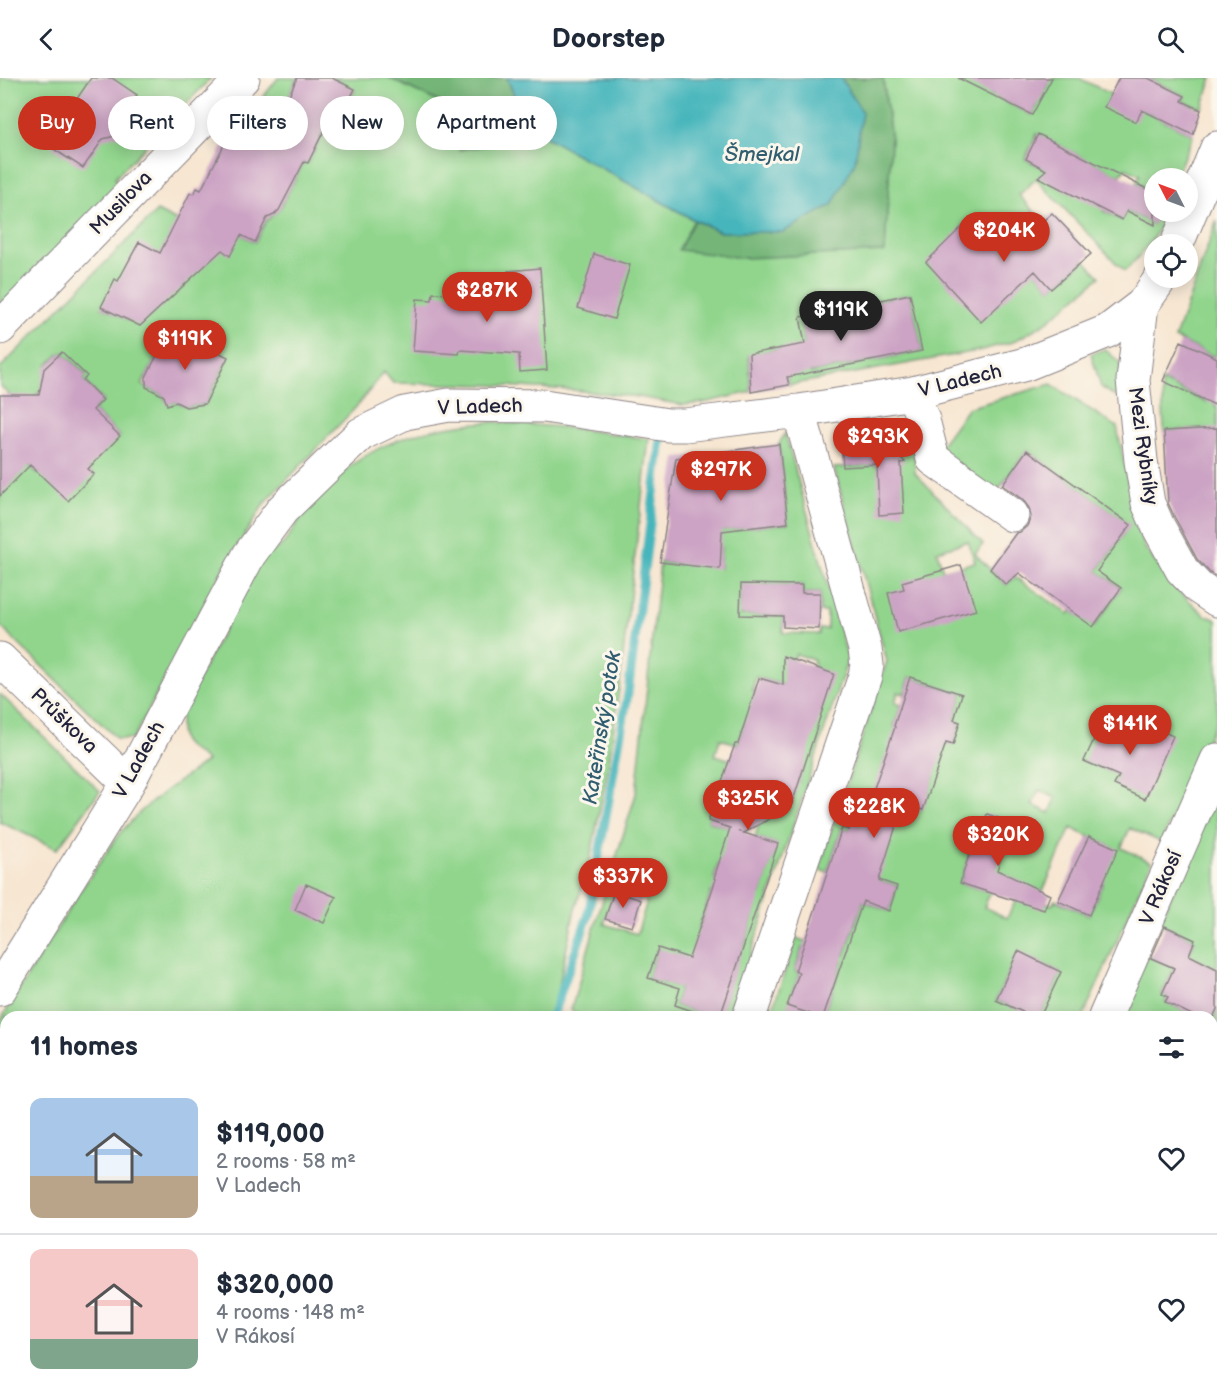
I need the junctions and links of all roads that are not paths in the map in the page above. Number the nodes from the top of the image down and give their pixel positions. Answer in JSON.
{"nodes":[{"id":1,"x":243,"y":78,"type":"edge"},
{"id":2,"x":1217,"y":148,"type":"edge"},
{"id":3,"x":1181,"y":234,"type":"edge"},
{"id":4,"x":1154,"y":288,"type":"edge"},
{"id":5,"x":1142,"y":305,"type":"junction"},
{"id":6,"x":0,"y":328,"type":"edge"},
{"id":7,"x":913,"y":393,"type":"junction"},
{"id":8,"x":799,"y":411,"type":"junction"},
{"id":9,"x":1012,"y":515,"type":"dead end"},
{"id":10,"x":1217,"y":600,"type":"edge"},
{"id":11,"x":0,"y":659,"type":"edge"},
{"id":12,"x":1217,"y":760,"type":"edge"},
{"id":13,"x":128,"y":783,"type":"junction"},
{"id":14,"x":0,"y":989,"type":"edge"},
{"id":15,"x":751,"y":1011,"type":"edge"},
{"id":16,"x":1108,"y":1011,"type":"edge"}],
"edges":[{"from":1,"to":6,"type":"street","name":"Musilova"},
{"from":2,"to":3,"type":"street"},
{"from":4,"to":5,"type":"street","name":"V Ladech"},
{"from":5,"to":7,"type":"street","name":"V Ladech"},
{"from":5,"to":10,"type":"street","name":"Mezi Rybníky"},
{"from":7,"to":8,"type":"street","name":"V Ladech"},
{"from":7,"to":9,"type":"street"},
{"from":8,"to":13,"type":"street","name":"V Ladech"},
{"from":8,"to":15,"type":"street"},
{"from":11,"to":13,"type":"street","name":"Průškova"},
{"from":12,"to":16,"type":"street","name":"V Rákosí"},
{"from":13,"to":14,"type":"street","name":"V Ladech"}]}
